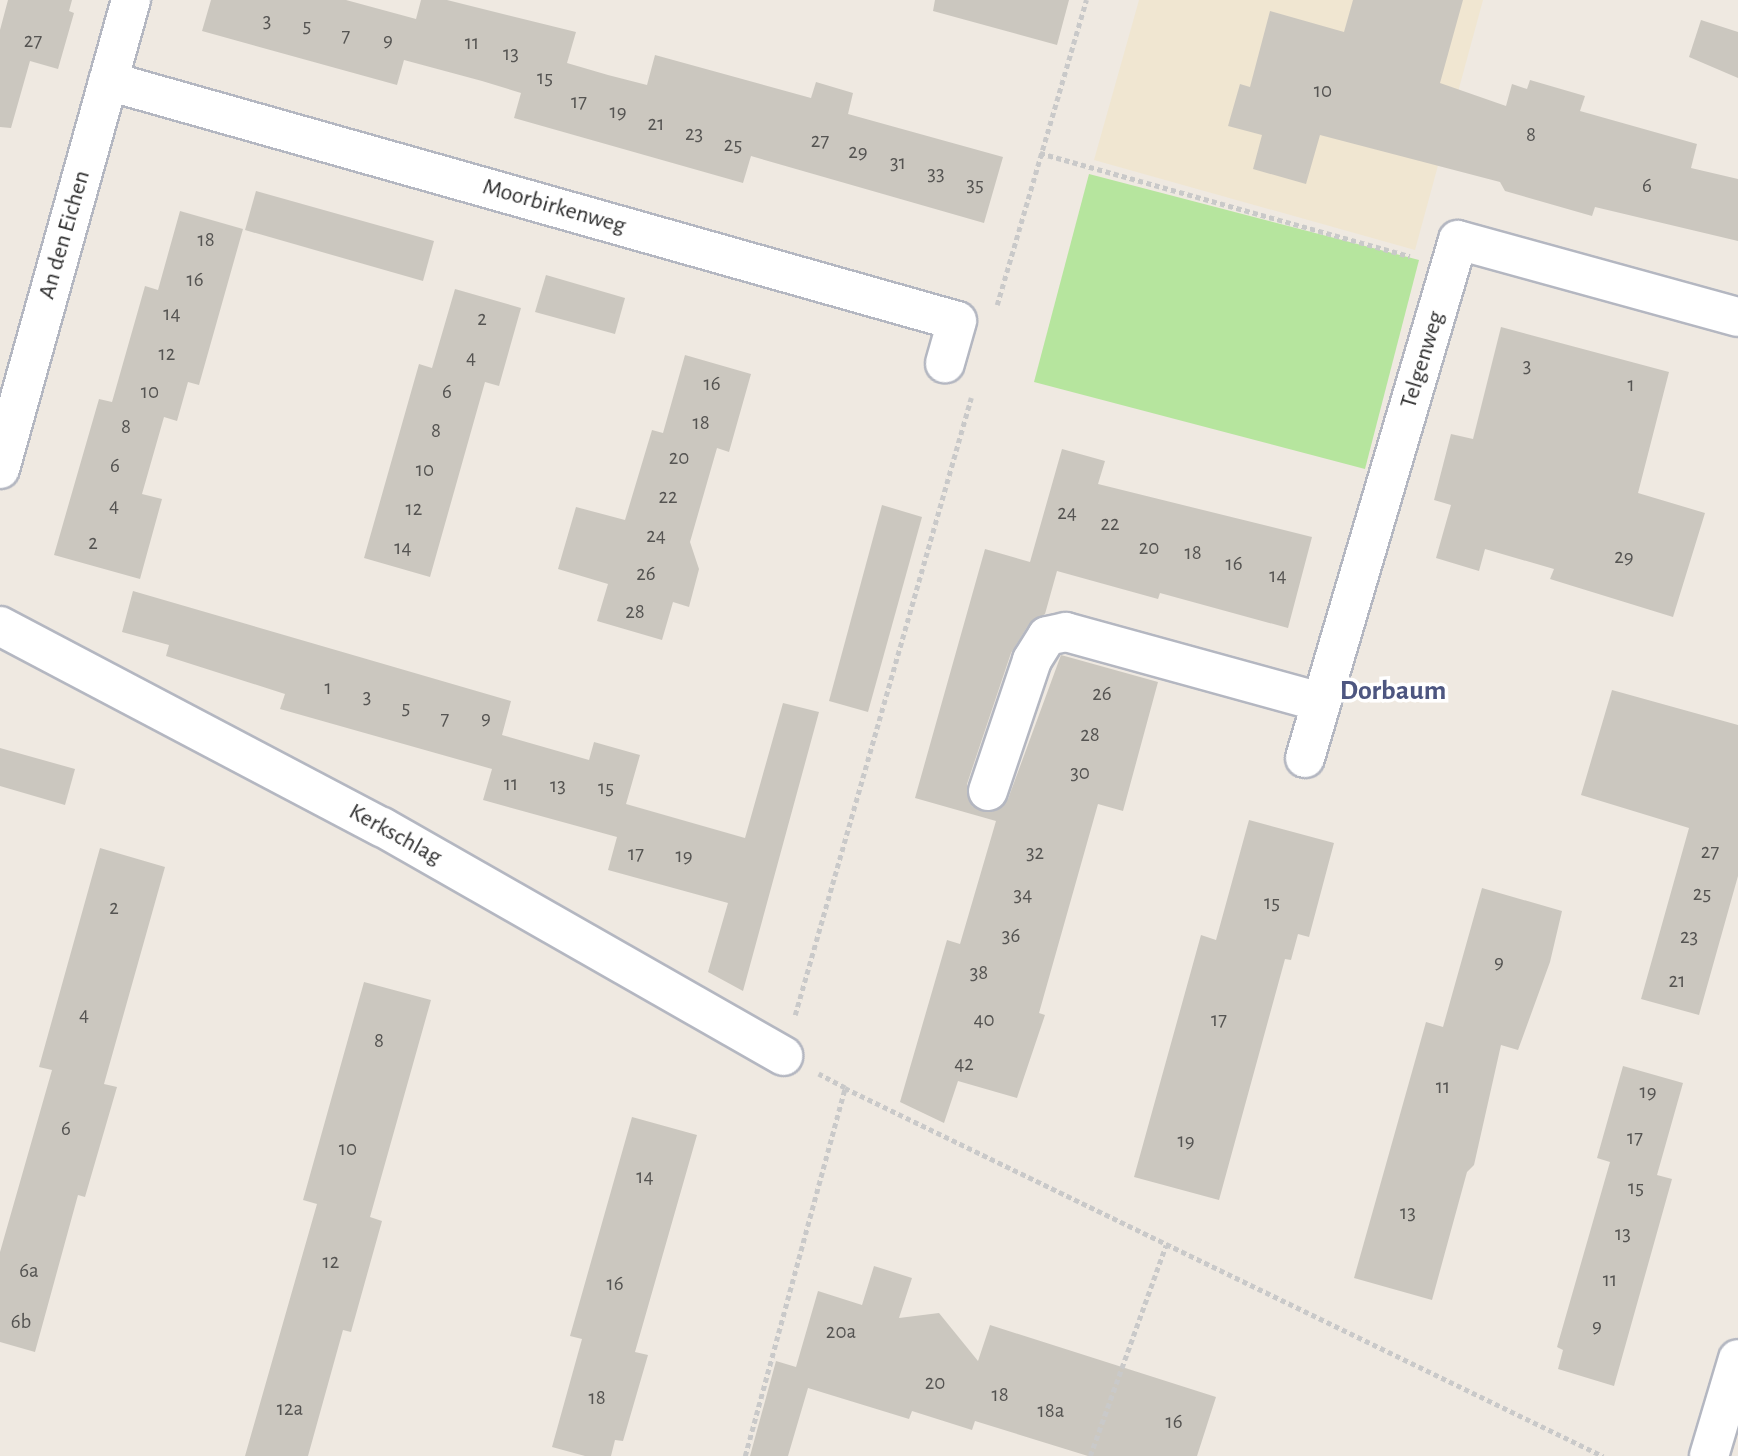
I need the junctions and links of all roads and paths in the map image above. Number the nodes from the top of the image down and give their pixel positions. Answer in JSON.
{"nodes":[{"id":1,"x":131,"y":0,"type":"edge"},
{"id":2,"x":1086,"y":0,"type":"edge"},
{"id":3,"x":108,"y":81,"type":"junction"},
{"id":4,"x":1040,"y":153,"type":"junction"},
{"id":5,"x":1458,"y":240,"type":"junction"},
{"id":6,"x":995,"y":312,"type":"dead end"},
{"id":7,"x":1738,"y":317,"type":"edge"},
{"id":8,"x":945,"y":363,"type":"dead end"},
{"id":9,"x":972,"y":392,"type":"dead end"},
{"id":10,"x":0,"y":469,"type":"edge"},
{"id":11,"x":0,"y":626,"type":"edge"},
{"id":12,"x":1321,"y":702,"type":"junction"},
{"id":13,"x":1305,"y":758,"type":"dead end"},
{"id":14,"x":988,"y":791,"type":"dead end"},
{"id":15,"x":783,"y":1056,"type":"junction"},
{"id":16,"x":845,"y":1088,"type":"junction"},
{"id":17,"x":1166,"y":1245,"type":"junction"},
{"id":18,"x":1738,"y":1359,"type":"edge"},
{"id":19,"x":745,"y":1456,"type":"edge"},
{"id":20,"x":1090,"y":1456,"type":"edge"},
{"id":21,"x":1603,"y":1456,"type":"edge"},
{"id":22,"x":1709,"y":1456,"type":"edge"}],
"edges":[{"from":1,"to":3,"type":"street","name":"An den Eichen"},
{"from":2,"to":4,"type":"path"},
{"from":3,"to":8,"type":"street","name":"Moorbirkenweg"},
{"from":3,"to":10,"type":"street","name":"An den Eichen"},
{"from":4,"to":5,"type":"path"},
{"from":4,"to":6,"type":"path"},
{"from":5,"to":7,"type":"street"},
{"from":5,"to":12,"type":"street","name":"Telgenweg"},
{"from":9,"to":15,"type":"path"},
{"from":11,"to":15,"type":"street","name":"Kerkschlag"},
{"from":12,"to":13,"type":"street","name":"Telgenweg"},
{"from":12,"to":14,"type":"street"},
{"from":15,"to":16,"type":"path"},
{"from":16,"to":17,"type":"path"},
{"from":16,"to":19,"type":"path"},
{"from":17,"to":20,"type":"path"},
{"from":17,"to":21,"type":"path"},
{"from":18,"to":22,"type":"street"}]}
